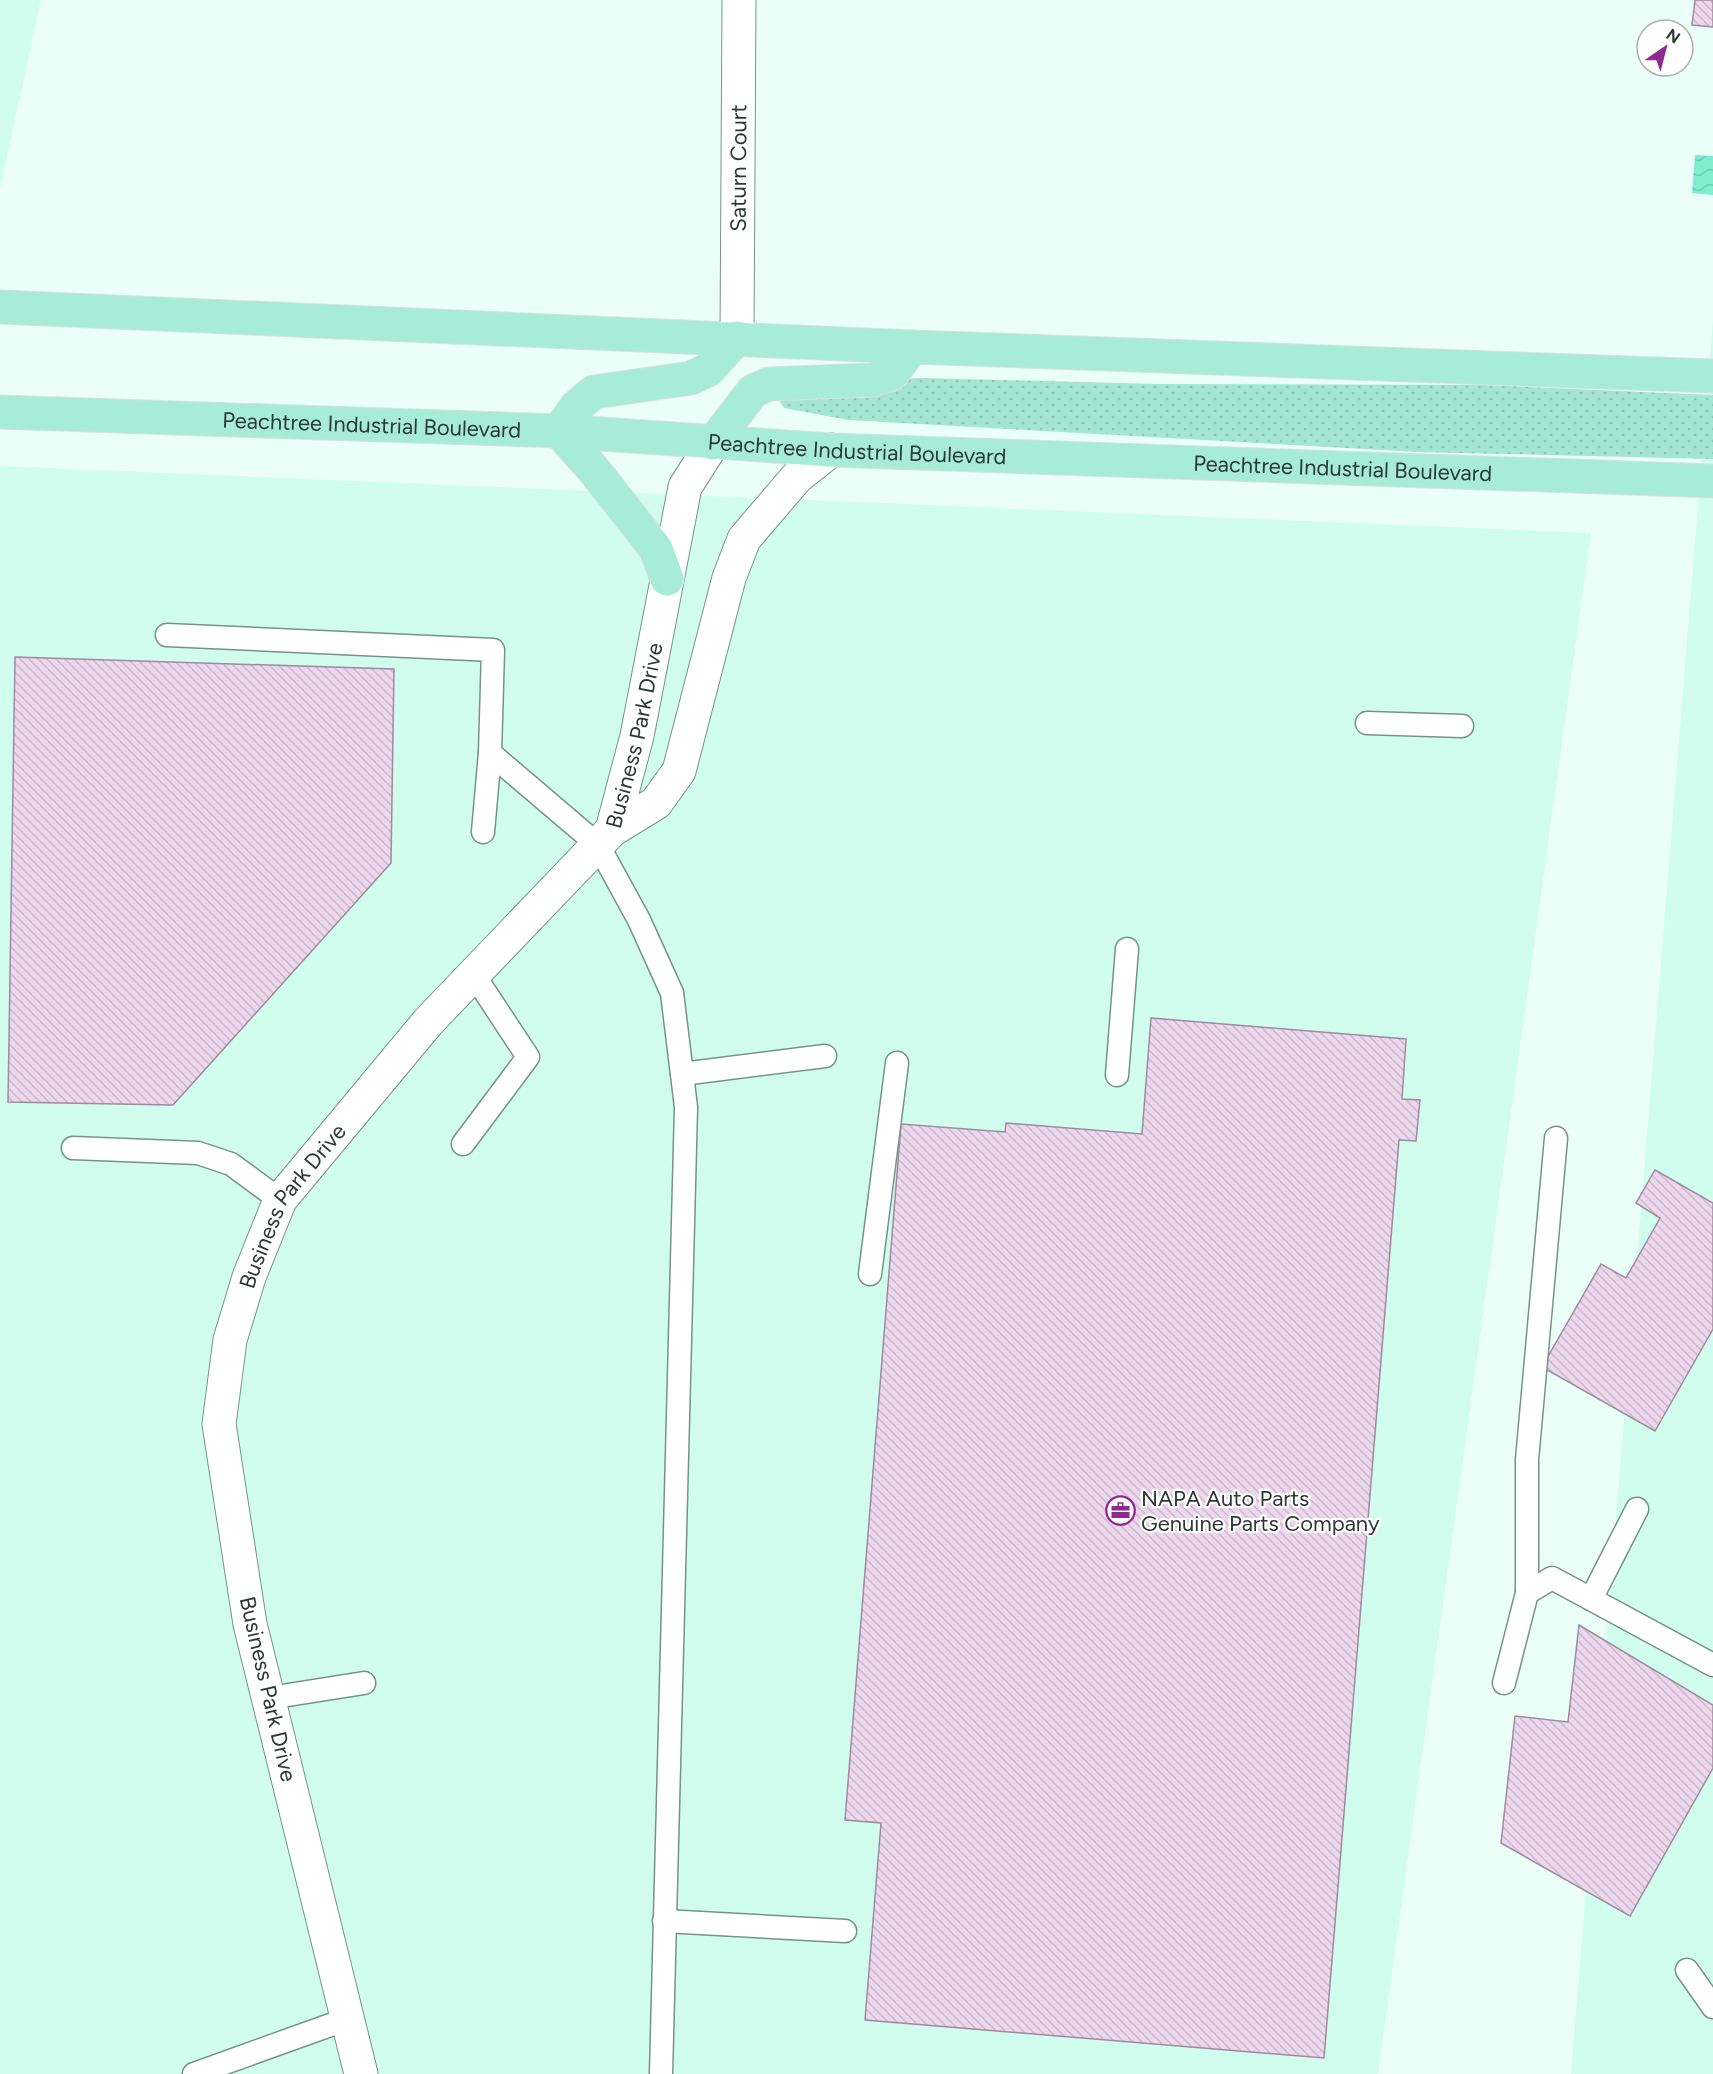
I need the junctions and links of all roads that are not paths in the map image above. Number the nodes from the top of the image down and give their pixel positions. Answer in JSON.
{"nodes":[{"id":1,"x":739,"y":0,"type":"edge"},
{"id":2,"x":0,"y":307,"type":"edge"},
{"id":3,"x":737,"y":338,"type":"junction"},
{"id":4,"x":912,"y":347,"type":"junction"},
{"id":5,"x":1713,"y":376,"type":"edge"},
{"id":6,"x":0,"y":412,"type":"edge"},
{"id":7,"x":559,"y":431,"type":"junction"},
{"id":8,"x":713,"y":443,"type":"junction"},
{"id":9,"x":831,"y":450,"type":"junction"},
{"id":10,"x":1713,"y":481,"type":"edge"},
{"id":11,"x":667,"y":579,"type":"junction"},
{"id":12,"x":167,"y":635,"type":"dead end"},
{"id":13,"x":1367,"y":723,"type":"dead end"},
{"id":14,"x":1462,"y":726,"type":"dead end"},
{"id":15,"x":490,"y":753,"type":"junction"},
{"id":16,"x":483,"y":832,"type":"dead end"},
{"id":17,"x":605,"y":837,"type":"junction"},
{"id":18,"x":1127,"y":949,"type":"dead end"},
{"id":19,"x":474,"y":975,"type":"junction"},
{"id":20,"x":825,"y":1056,"type":"dead end"},
{"id":21,"x":897,"y":1063,"type":"dead end"},
{"id":22,"x":682,"y":1074,"type":"junction"},
{"id":23,"x":1117,"y":1075,"type":"dead end"},
{"id":24,"x":1556,"y":1138,"type":"dead end"},
{"id":25,"x":463,"y":1144,"type":"dead end"},
{"id":26,"x":73,"y":1148,"type":"dead end"},
{"id":27,"x":280,"y":1200,"type":"junction"},
{"id":28,"x":870,"y":1274,"type":"dead end"},
{"id":29,"x":1637,"y":1509,"type":"dead end"},
{"id":30,"x":1527,"y":1593,"type":"junction"},
{"id":31,"x":1591,"y":1599,"type":"junction"},
{"id":32,"x":1713,"y":1665,"type":"edge"},
{"id":33,"x":364,"y":1683,"type":"dead end"},
{"id":34,"x":1504,"y":1683,"type":"dead end"},
{"id":35,"x":269,"y":1698,"type":"junction"},
{"id":36,"x":664,"y":1921,"type":"junction"},
{"id":37,"x":845,"y":1931,"type":"dead end"},
{"id":38,"x":1687,"y":1970,"type":"dead end"},
{"id":39,"x":1713,"y":2007,"type":"edge"},
{"id":40,"x":347,"y":2019,"type":"junction"},
{"id":41,"x":194,"y":2074,"type":"edge"},
{"id":42,"x":362,"y":2074,"type":"edge"},
{"id":43,"x":661,"y":2074,"type":"edge"}],
"edges":[{"from":1,"to":3,"type":"street","name":"Saturn Court"},
{"from":2,"to":3,"type":"highway"},
{"from":3,"to":4,"type":"highway"},
{"from":3,"to":7,"type":"highway"},
{"from":4,"to":5,"type":"highway"},
{"from":4,"to":8,"type":"highway"},
{"from":6,"to":7,"type":"highway","name":"Peachtree Industrial Boulevard"},
{"from":7,"to":8,"type":"highway","name":"Peachtree Industrial Boulevard"},
{"from":7,"to":11,"type":"highway"},
{"from":8,"to":9,"type":"highway","name":"Peachtree Industrial Boulevard"},
{"from":8,"to":11,"type":"street","name":"Business Park Drive"},
{"from":9,"to":10,"type":"highway","name":"Peachtree Industrial Boulevard"},
{"from":9,"to":17,"type":"street"},
{"from":11,"to":17,"type":"street","name":"Business Park Drive"},
{"from":12,"to":15,"type":"lane"},
{"from":13,"to":14,"type":"lane"},
{"from":15,"to":16,"type":"lane"},
{"from":15,"to":17,"type":"lane"},
{"from":17,"to":19,"type":"street","name":"Business Park Drive"},
{"from":17,"to":22,"type":"lane"},
{"from":18,"to":23,"type":"lane"},
{"from":19,"to":25,"type":"lane"},
{"from":19,"to":27,"type":"street","name":"Business Park Drive"},
{"from":20,"to":22,"type":"lane"},
{"from":21,"to":28,"type":"lane"},
{"from":22,"to":36,"type":"lane"},
{"from":24,"to":30,"type":"lane"},
{"from":26,"to":27,"type":"lane"},
{"from":27,"to":35,"type":"street","name":"Business Park Drive"},
{"from":29,"to":31,"type":"lane"},
{"from":30,"to":31,"type":"lane"},
{"from":30,"to":34,"type":"lane"},
{"from":31,"to":32,"type":"lane"},
{"from":33,"to":35,"type":"lane"},
{"from":35,"to":40,"type":"street","name":"Business Park Drive"},
{"from":36,"to":37,"type":"lane"},
{"from":36,"to":43,"type":"lane"},
{"from":38,"to":39,"type":"lane"},
{"from":40,"to":41,"type":"lane"},
{"from":40,"to":42,"type":"street","name":"Business Park Drive"}]}
